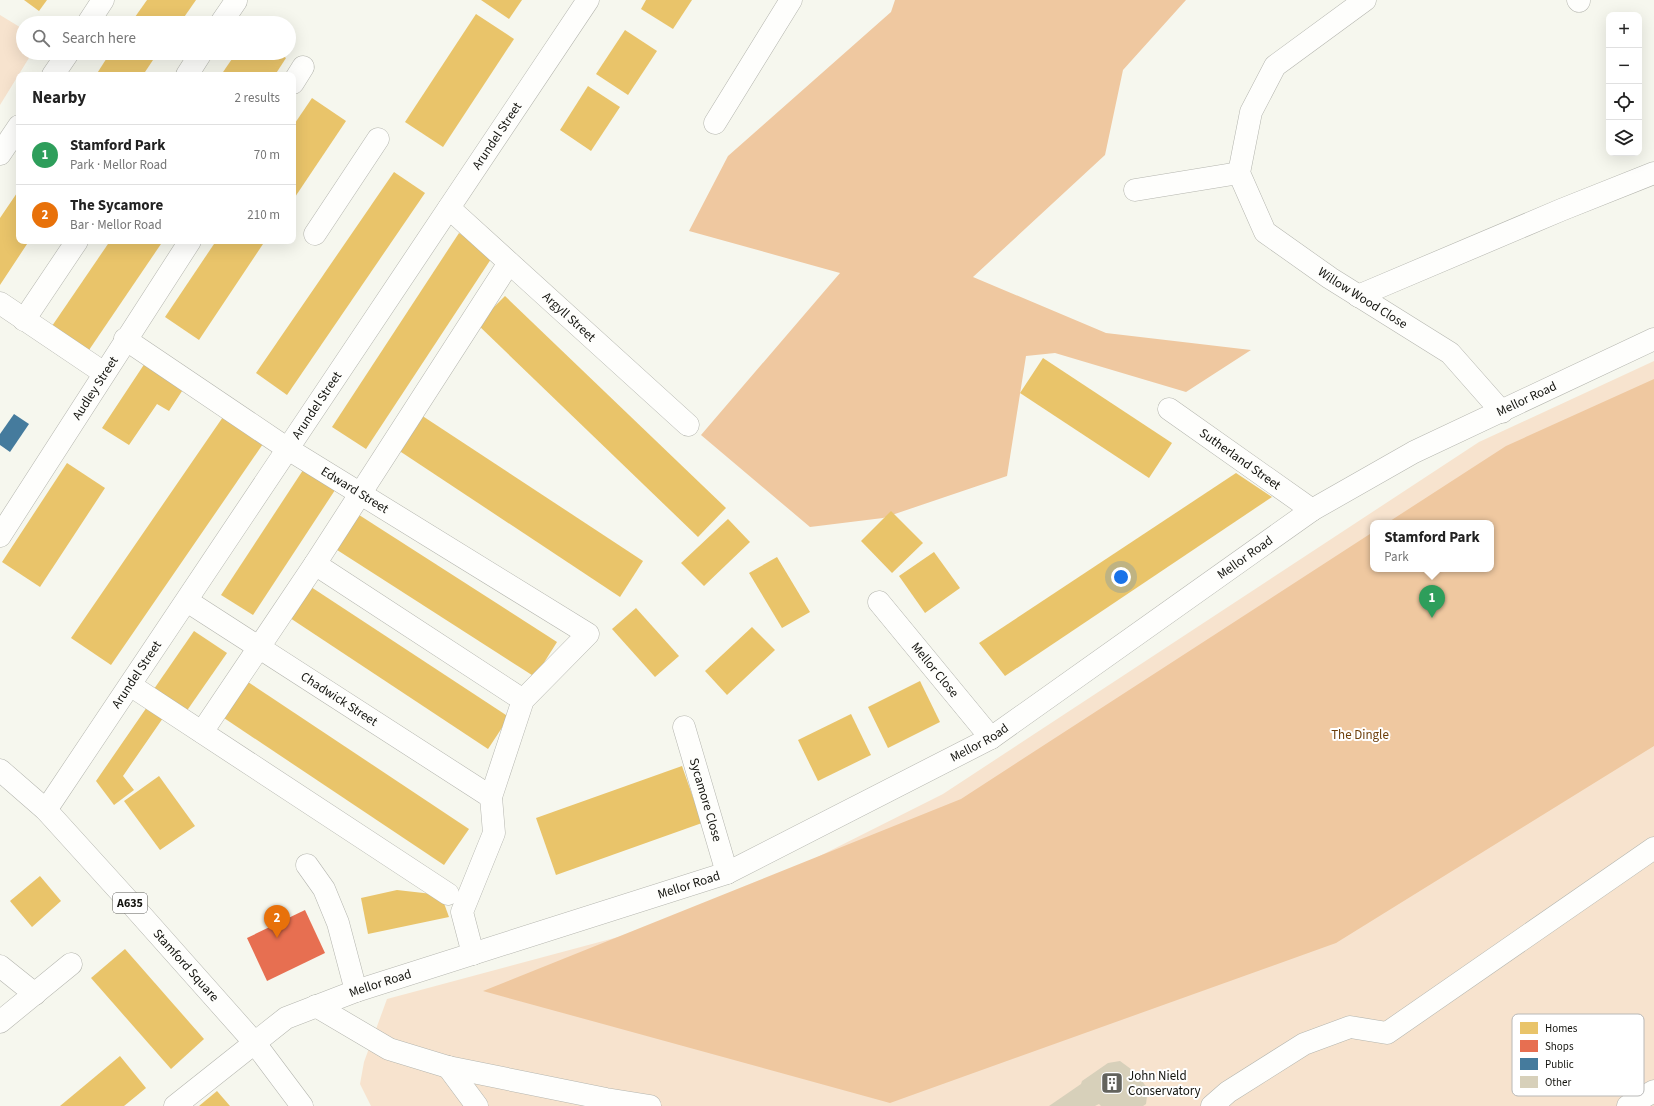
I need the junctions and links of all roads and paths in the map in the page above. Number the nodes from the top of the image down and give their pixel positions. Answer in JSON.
{"nodes":[{"id":1,"x":103,"y":0,"type":"edge"},
{"id":2,"x":588,"y":0,"type":"edge"},
{"id":3,"x":791,"y":0,"type":"edge"},
{"id":4,"x":1366,"y":0,"type":"edge"},
{"id":5,"x":236,"y":1,"type":"edge"},
{"id":6,"x":93,"y":16,"type":"edge"},
{"id":7,"x":226,"y":16,"type":"edge"},
{"id":8,"x":63,"y":60,"type":"edge"},
{"id":9,"x":197,"y":60,"type":"edge"},
{"id":10,"x":55,"y":72,"type":"edge"},
{"id":11,"x":189,"y":72,"type":"edge"},
{"id":12,"x":715,"y":123,"type":"dead end"},
{"id":13,"x":16,"y":130,"type":"edge"},
{"id":14,"x":378,"y":139,"type":"dead end"},
{"id":15,"x":0,"y":154,"type":"edge"},
{"id":16,"x":1654,"y":172,"type":"edge"},
{"id":17,"x":1239,"y":173,"type":"junction"},
{"id":18,"x":1136,"y":190,"type":"dead end"},
{"id":19,"x":449,"y":208,"type":"junction"},
{"id":20,"x":315,"y":234,"type":"dead end"},
{"id":21,"x":75,"y":244,"type":"edge"},
{"id":22,"x":188,"y":244,"type":"edge"},
{"id":23,"x":509,"y":263,"type":"junction"},
{"id":24,"x":1358,"y":296,"type":"junction"},
{"id":25,"x":0,"y":304,"type":"edge"},
{"id":26,"x":24,"y":320,"type":"junction"},
{"id":27,"x":125,"y":339,"type":"junction"},
{"id":28,"x":1654,"y":339,"type":"edge"},
{"id":29,"x":104,"y":373,"type":"junction"},
{"id":30,"x":1168,"y":409,"type":"dead end"},
{"id":31,"x":1502,"y":412,"type":"junction"},
{"id":32,"x":688,"y":424,"type":"dead end"},
{"id":33,"x":288,"y":449,"type":"junction"},
{"id":34,"x":360,"y":493,"type":"junction"},
{"id":35,"x":1312,"y":510,"type":"junction"},
{"id":36,"x":0,"y":536,"type":"edge"},
{"id":37,"x":315,"y":564,"type":"junction"},
{"id":38,"x":187,"y":601,"type":"junction"},
{"id":39,"x":879,"y":602,"type":"dead end"},
{"id":40,"x":258,"y":648,"type":"junction"},
{"id":41,"x":130,"y":685,"type":"junction"},
{"id":42,"x":523,"y":700,"type":"junction"},
{"id":43,"x":684,"y":727,"type":"dead end"},
{"id":44,"x":202,"y":732,"type":"junction"},
{"id":45,"x":991,"y":738,"type":"junction"},
{"id":46,"x":0,"y":770,"type":"edge"},
{"id":47,"x":491,"y":797,"type":"junction"},
{"id":48,"x":46,"y":810,"type":"junction"},
{"id":49,"x":1654,"y":848,"type":"edge"},
{"id":50,"x":307,"y":865,"type":"dead end"},
{"id":51,"x":727,"y":872,"type":"junction"},
{"id":52,"x":448,"y":894,"type":"dead end"},
{"id":53,"x":473,"y":954,"type":"junction"},
{"id":54,"x":71,"y":964,"type":"dead end"},
{"id":55,"x":0,"y":966,"type":"edge"},
{"id":56,"x":356,"y":991,"type":"junction"},
{"id":57,"x":35,"y":994,"type":"junction"},
{"id":58,"x":316,"y":1006,"type":"junction"},
{"id":59,"x":0,"y":1022,"type":"edge"},
{"id":60,"x":254,"y":1042,"type":"junction"},
{"id":61,"x":448,"y":1067,"type":"junction"},
{"id":62,"x":1654,"y":1091,"type":"edge"},
{"id":63,"x":175,"y":1106,"type":"edge"},
{"id":64,"x":302,"y":1106,"type":"edge"},
{"id":65,"x":477,"y":1106,"type":"edge"},
{"id":66,"x":650,"y":1106,"type":"edge"},
{"id":67,"x":1212,"y":1106,"type":"edge"},
{"id":68,"x":1628,"y":1106,"type":"edge"}],
"edges":[{"from":1,"to":6,"type":"main road"},
{"from":2,"to":19,"type":"main road","name":"Arundel Street"},
{"from":3,"to":12,"type":"main road"},
{"from":4,"to":17,"type":"main road"},
{"from":5,"to":7,"type":"main road"},
{"from":8,"to":10,"type":"main road"},
{"from":9,"to":11,"type":"main road"},
{"from":13,"to":15,"type":"main road"},
{"from":14,"to":20,"type":"main road"},
{"from":16,"to":24,"type":"main road"},
{"from":17,"to":18,"type":"main road"},
{"from":17,"to":24,"type":"main road","name":"Willow Wood Close"},
{"from":19,"to":23,"type":"main road","name":"Argyll Street"},
{"from":19,"to":33,"type":"main road","name":"Arundel Street"},
{"from":21,"to":26,"type":"main road"},
{"from":22,"to":27,"type":"main road","name":"Audley Street"},
{"from":23,"to":32,"type":"main road","name":"Argyll Street"},
{"from":23,"to":34,"type":"main road"},
{"from":24,"to":31,"type":"main road","name":"Willow Wood Close"},
{"from":25,"to":26,"type":"main road"},
{"from":26,"to":29,"type":"main road"},
{"from":27,"to":29,"type":"main road","name":"Audley Street"},
{"from":27,"to":33,"type":"main road","name":"Edward Street"},
{"from":28,"to":31,"type":"main road","name":"Mellor Road"},
{"from":29,"to":36,"type":"main road","name":"Audley Street"},
{"from":30,"to":35,"type":"main road","name":"Sutherland Street"},
{"from":31,"to":35,"type":"main road","name":"Mellor Road"},
{"from":33,"to":34,"type":"main road","name":"Edward Street"},
{"from":33,"to":38,"type":"main road","name":"Arundel Street"},
{"from":34,"to":37,"type":"main road"},
{"from":34,"to":42,"type":"main road","name":"Edward Street"},
{"from":35,"to":45,"type":"main road","name":"Mellor Road"},
{"from":37,"to":40,"type":"main road"},
{"from":37,"to":42,"type":"main road"},
{"from":38,"to":40,"type":"main road","name":"Chadwick Street"},
{"from":38,"to":41,"type":"main road","name":"Arundel Street"},
{"from":39,"to":45,"type":"main road","name":"Mellor Close"},
{"from":40,"to":44,"type":"main road"},
{"from":40,"to":47,"type":"main road","name":"Chadwick Street"},
{"from":41,"to":44,"type":"main road"},
{"from":41,"to":48,"type":"main road","name":"Arundel Street"},
{"from":42,"to":47,"type":"main road"},
{"from":43,"to":51,"type":"main road","name":"Sycamore Close"},
{"from":44,"to":52,"type":"main road"},
{"from":45,"to":51,"type":"main road","name":"Mellor Road"},
{"from":46,"to":48,"type":"main road","name":"Stamford Square","number":"A635"},
{"from":47,"to":53,"type":"main road"},
{"from":48,"to":60,"type":"main road","name":"Stamford Square","number":"A635"},
{"from":49,"to":67,"type":"main road"},
{"from":50,"to":56,"type":"main road"},
{"from":51,"to":53,"type":"main road","name":"Mellor Road"},
{"from":53,"to":56,"type":"main road","name":"Mellor Road"},
{"from":54,"to":57,"type":"main road"},
{"from":55,"to":57,"type":"main road"},
{"from":56,"to":58,"type":"main road","name":"Mellor Road"},
{"from":57,"to":59,"type":"main road"},
{"from":58,"to":60,"type":"main road","name":"Mellor Road"},
{"from":58,"to":61,"type":"main road"},
{"from":60,"to":63,"type":"main road","name":"Mellor Road"},
{"from":60,"to":64,"type":"main road","number":"A635"},
{"from":61,"to":65,"type":"main road"},
{"from":61,"to":66,"type":"main road"},
{"from":62,"to":68,"type":"main road"}]}
